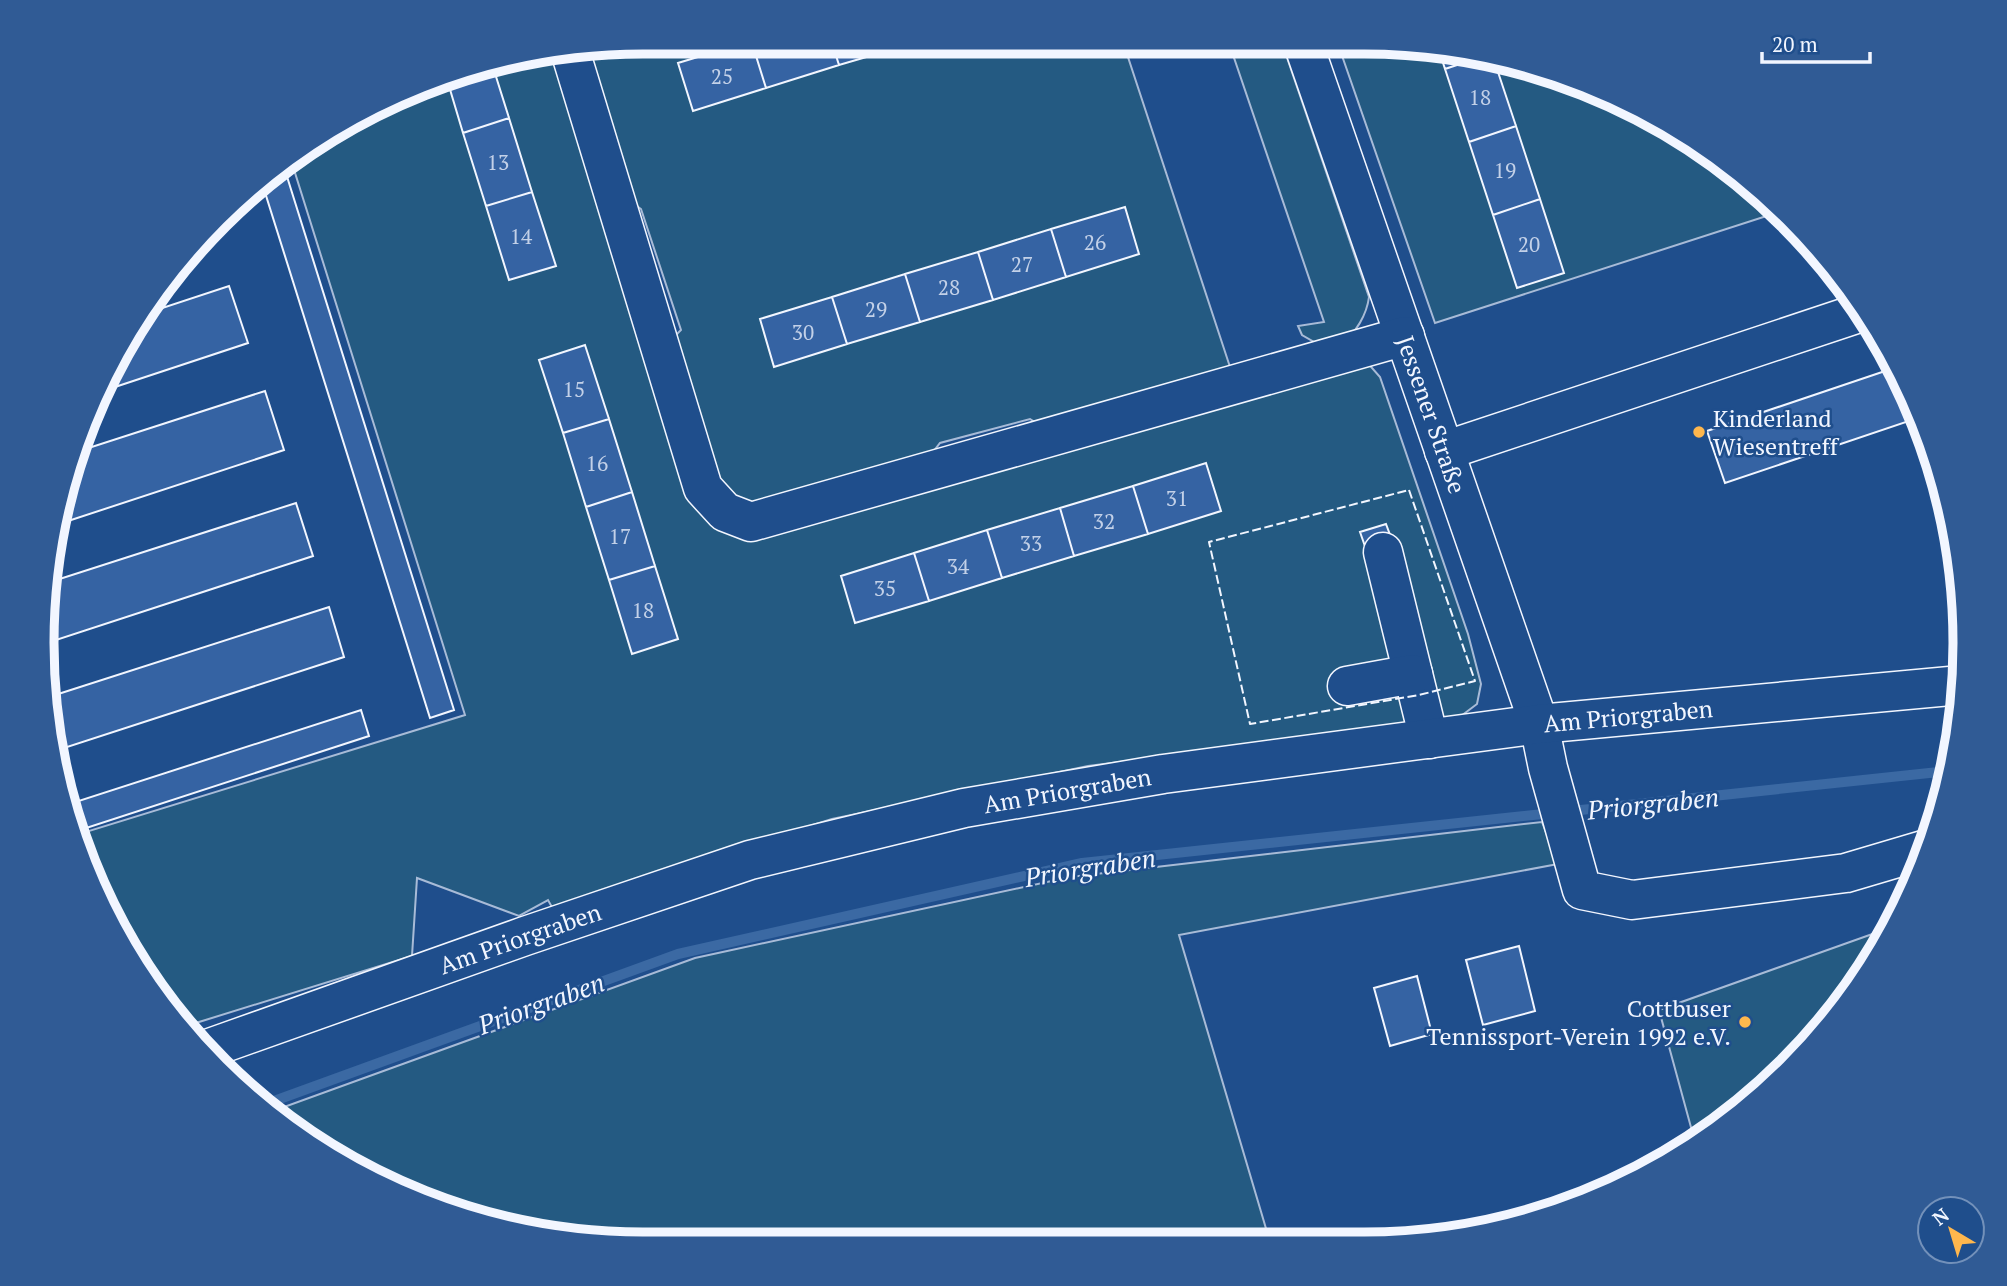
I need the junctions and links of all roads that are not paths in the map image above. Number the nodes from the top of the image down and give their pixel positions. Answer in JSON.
{"nodes":[{"id":1,"x":1307,"y":54,"type":"edge"},
{"id":2,"x":572,"y":58,"type":"edge"},
{"id":3,"x":1853,"y":315,"type":"edge"},
{"id":4,"x":1405,"y":336,"type":"junction"},
{"id":5,"x":1444,"y":451,"type":"junction"},
{"id":6,"x":1383,"y":552,"type":"dead end"},
{"id":7,"x":1413,"y":674,"type":"junction"},
{"id":8,"x":1347,"y":686,"type":"dead end"},
{"id":9,"x":1951,"y":686,"type":"edge"},
{"id":10,"x":1539,"y":724,"type":"junction"},
{"id":11,"x":1429,"y":739,"type":"junction"},
{"id":12,"x":1914,"y":853,"type":"edge"},
{"id":13,"x":215,"y":1046,"type":"edge"}],
"edges":[{"from":1,"to":4,"type":"street","name":"Jessener Straße"},
{"from":2,"to":4,"type":"street"},
{"from":3,"to":5,"type":"street"},
{"from":4,"to":5,"type":"street","name":"Jessener Straße"},
{"from":5,"to":10,"type":"street","name":"Jessener Straße"},
{"from":6,"to":7,"type":"street"},
{"from":7,"to":8,"type":"street"},
{"from":7,"to":11,"type":"street"},
{"from":9,"to":10,"type":"street","name":"Am Priorgraben"},
{"from":10,"to":11,"type":"street","name":"Am Priorgraben"},
{"from":10,"to":12,"type":"street","name":"Jessener Straße"},
{"from":11,"to":13,"type":"street","name":"Am Priorgraben"}]}
